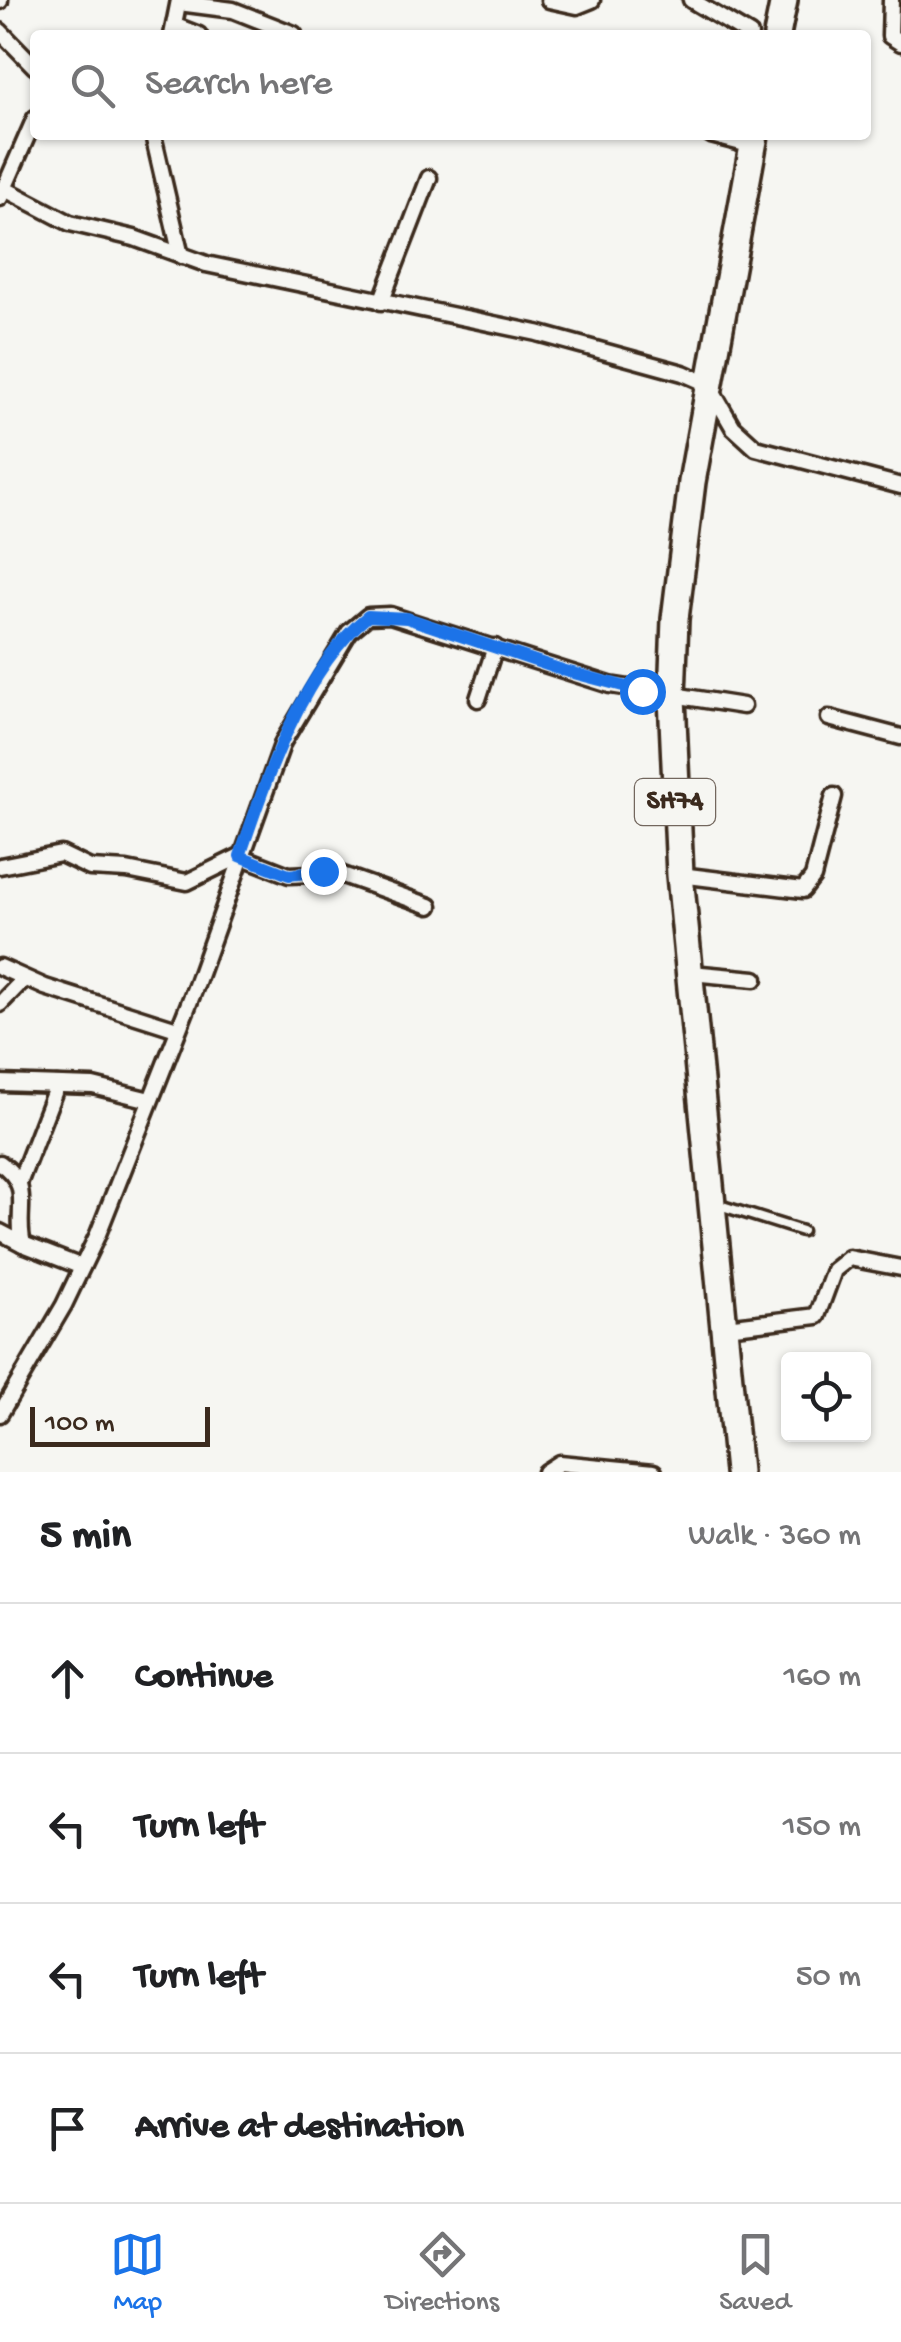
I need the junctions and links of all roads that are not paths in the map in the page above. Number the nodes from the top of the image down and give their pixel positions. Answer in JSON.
{"nodes":[{"id":1,"x":549,"y":0,"type":"edge"},
{"id":2,"x":592,"y":0,"type":"edge"},
{"id":3,"x":691,"y":0,"type":"edge"},
{"id":4,"x":784,"y":0,"type":"edge"},
{"id":5,"x":890,"y":0,"type":"edge"},
{"id":6,"x":179,"y":1,"type":"edge"},
{"id":7,"x":174,"y":30,"type":"edge"},
{"id":8,"x":284,"y":30,"type":"edge"},
{"id":9,"x":742,"y":30,"type":"edge"},
{"id":10,"x":778,"y":30,"type":"edge"},
{"id":11,"x":0,"y":31,"type":"edge"},
{"id":12,"x":901,"y":43,"type":"edge"},
{"id":13,"x":30,"y":62,"type":"edge"},
{"id":14,"x":30,"y":128,"type":"edge"},
{"id":15,"x":155,"y":140,"type":"edge"},
{"id":16,"x":754,"y":140,"type":"edge"},
{"id":17,"x":428,"y":178,"type":"dead end"},
{"id":18,"x":3,"y":184,"type":"edge"},
{"id":19,"x":181,"y":256,"type":"junction"},
{"id":20,"x":381,"y":302,"type":"junction"},
{"id":21,"x":708,"y":384,"type":"junction"},
{"id":22,"x":901,"y":486,"type":"edge"},
{"id":23,"x":495,"y":647,"type":"junction"},
{"id":24,"x":672,"y":696,"type":"junction"},
{"id":25,"x":478,"y":699,"type":"dead end"},
{"id":26,"x":742,"y":706,"type":"dead end"},
{"id":27,"x":829,"y":718,"type":"dead end"},
{"id":28,"x":901,"y":737,"type":"edge"},
{"id":29,"x":834,"y":796,"type":"dead end"},
{"id":30,"x":240,"y":856,"type":"junction"},
{"id":31,"x":0,"y":866,"type":"edge"},
{"id":32,"x":680,"y":875,"type":"junction"},
{"id":33,"x":430,"y":906,"type":"dead end"},
{"id":34,"x":0,"y":967,"type":"edge"},
{"id":35,"x":691,"y":973,"type":"junction"},
{"id":36,"x":24,"y":978,"type":"junction"},
{"id":37,"x":756,"y":979,"type":"dead end"},
{"id":38,"x":0,"y":1004,"type":"edge"},
{"id":39,"x":177,"y":1028,"type":"junction"},
{"id":40,"x":0,"y":1082,"type":"edge"},
{"id":41,"x":57,"y":1084,"type":"junction"},
{"id":42,"x":150,"y":1100,"type":"junction"},
{"id":43,"x":0,"y":1163,"type":"edge"},
{"id":44,"x":20,"y":1181,"type":"junction"},
{"id":45,"x":714,"y":1203,"type":"junction"},
{"id":46,"x":802,"y":1231,"type":"dead end"},
{"id":47,"x":0,"y":1232,"type":"edge"},
{"id":48,"x":23,"y":1244,"type":"junction"},
{"id":49,"x":82,"y":1267,"type":"junction"},
{"id":50,"x":901,"y":1268,"type":"edge"},
{"id":51,"x":726,"y":1327,"type":"junction"},
{"id":52,"x":0,"y":1414,"type":"edge"},
{"id":53,"x":545,"y":1472,"type":"edge"},
{"id":54,"x":654,"y":1472,"type":"edge"},
{"id":55,"x":738,"y":1472,"type":"edge"}],
"edges":[{"from":1,"to":2,"type":"street"},
{"from":3,"to":9,"type":"street"},
{"from":4,"to":10,"type":"highway"},
{"from":5,"to":12,"type":"street"},
{"from":6,"to":7,"type":"street"},
{"from":6,"to":8,"type":"street"},
{"from":11,"to":13,"type":"street"},
{"from":14,"to":18,"type":"street"},
{"from":15,"to":19,"type":"street"},
{"from":16,"to":21,"type":"highway","number":"SH74"},
{"from":17,"to":20,"type":"street"},
{"from":18,"to":19,"type":"street"},
{"from":19,"to":20,"type":"street"},
{"from":20,"to":21,"type":"street"},
{"from":21,"to":22,"type":"street"},
{"from":21,"to":24,"type":"highway","number":"SH74"},
{"from":23,"to":24,"type":"street"},
{"from":23,"to":25,"type":"street"},
{"from":23,"to":30,"type":"street"},
{"from":24,"to":26,"type":"street"},
{"from":24,"to":32,"type":"highway","number":"SH74"},
{"from":27,"to":28,"type":"street"},
{"from":29,"to":32,"type":"street"},
{"from":30,"to":31,"type":"street"},
{"from":30,"to":33,"type":"street"},
{"from":30,"to":39,"type":"street"},
{"from":32,"to":35,"type":"highway","number":"SH74"},
{"from":34,"to":36,"type":"street"},
{"from":35,"to":37,"type":"street"},
{"from":35,"to":45,"type":"highway","number":"SH74"},
{"from":36,"to":38,"type":"street"},
{"from":36,"to":39,"type":"street"},
{"from":39,"to":42,"type":"street"},
{"from":40,"to":41,"type":"street"},
{"from":41,"to":42,"type":"street"},
{"from":41,"to":44,"type":"street"},
{"from":42,"to":49,"type":"street"},
{"from":43,"to":44,"type":"street"},
{"from":44,"to":48,"type":"street"},
{"from":45,"to":46,"type":"lane"},
{"from":45,"to":51,"type":"highway","number":"SH74"},
{"from":47,"to":48,"type":"street"},
{"from":48,"to":49,"type":"street"},
{"from":49,"to":52,"type":"street"},
{"from":50,"to":51,"type":"street"},
{"from":51,"to":55,"type":"highway","number":"SH74"},
{"from":53,"to":54,"type":"street"}]}
